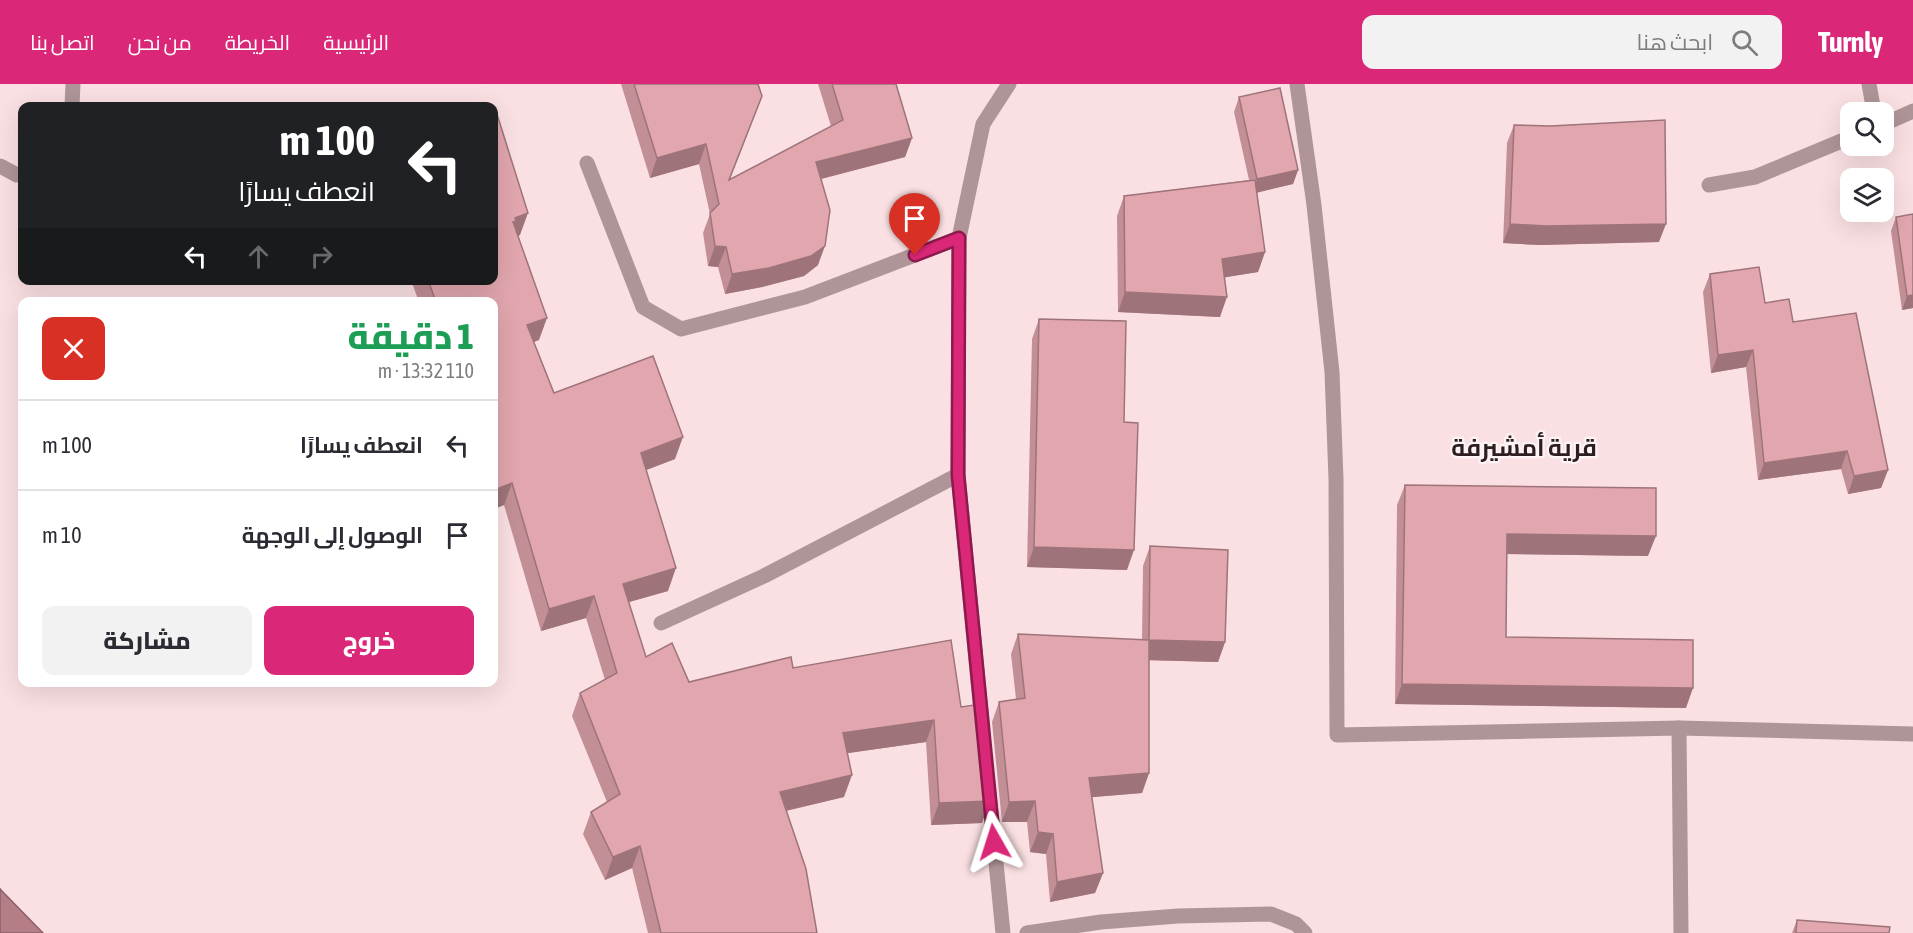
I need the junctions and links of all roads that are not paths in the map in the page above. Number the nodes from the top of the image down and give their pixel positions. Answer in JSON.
{"nodes":[{"id":1,"x":73,"y":84,"type":"edge"},
{"id":2,"x":1009,"y":84,"type":"edge"},
{"id":3,"x":1297,"y":84,"type":"edge"},
{"id":4,"x":1869,"y":84,"type":"edge"},
{"id":5,"x":72,"y":102,"type":"edge"},
{"id":6,"x":1872,"y":102,"type":"edge"},
{"id":7,"x":1913,"y":111,"type":"edge"},
{"id":8,"x":1894,"y":120,"type":"edge"},
{"id":9,"x":1840,"y":142,"type":"edge"},
{"id":10,"x":586,"y":164,"type":"dead end"},
{"id":11,"x":0,"y":166,"type":"edge"},
{"id":12,"x":18,"y":175,"type":"edge"},
{"id":13,"x":1709,"y":185,"type":"dead end"},
{"id":14,"x":959,"y":238,"type":"junction"},
{"id":15,"x":958,"y":475,"type":"junction"},
{"id":16,"x":661,"y":623,"type":"dead end"},
{"id":17,"x":1679,"y":728,"type":"junction"},
{"id":18,"x":983,"y":734,"type":"edge"},
{"id":19,"x":1913,"y":734,"type":"edge"},
{"id":20,"x":987,"y":769,"type":"edge"},
{"id":21,"x":1003,"y":933,"type":"edge"},
{"id":22,"x":1028,"y":933,"type":"edge"},
{"id":23,"x":1305,"y":933,"type":"edge"},
{"id":24,"x":1680,"y":933,"type":"edge"}],
"edges":[{"from":1,"to":5,"type":"street"},
{"from":2,"to":14,"type":"street"},
{"from":3,"to":17,"type":"street"},
{"from":4,"to":6,"type":"street"},
{"from":7,"to":8,"type":"street"},
{"from":9,"to":13,"type":"street"},
{"from":10,"to":14,"type":"street"},
{"from":11,"to":12,"type":"street"},
{"from":14,"to":15,"type":"street"},
{"from":15,"to":16,"type":"street"},
{"from":15,"to":18,"type":"street"},
{"from":17,"to":19,"type":"street"},
{"from":17,"to":24,"type":"street"},
{"from":20,"to":21,"type":"street"},
{"from":22,"to":23,"type":"street"}]}
